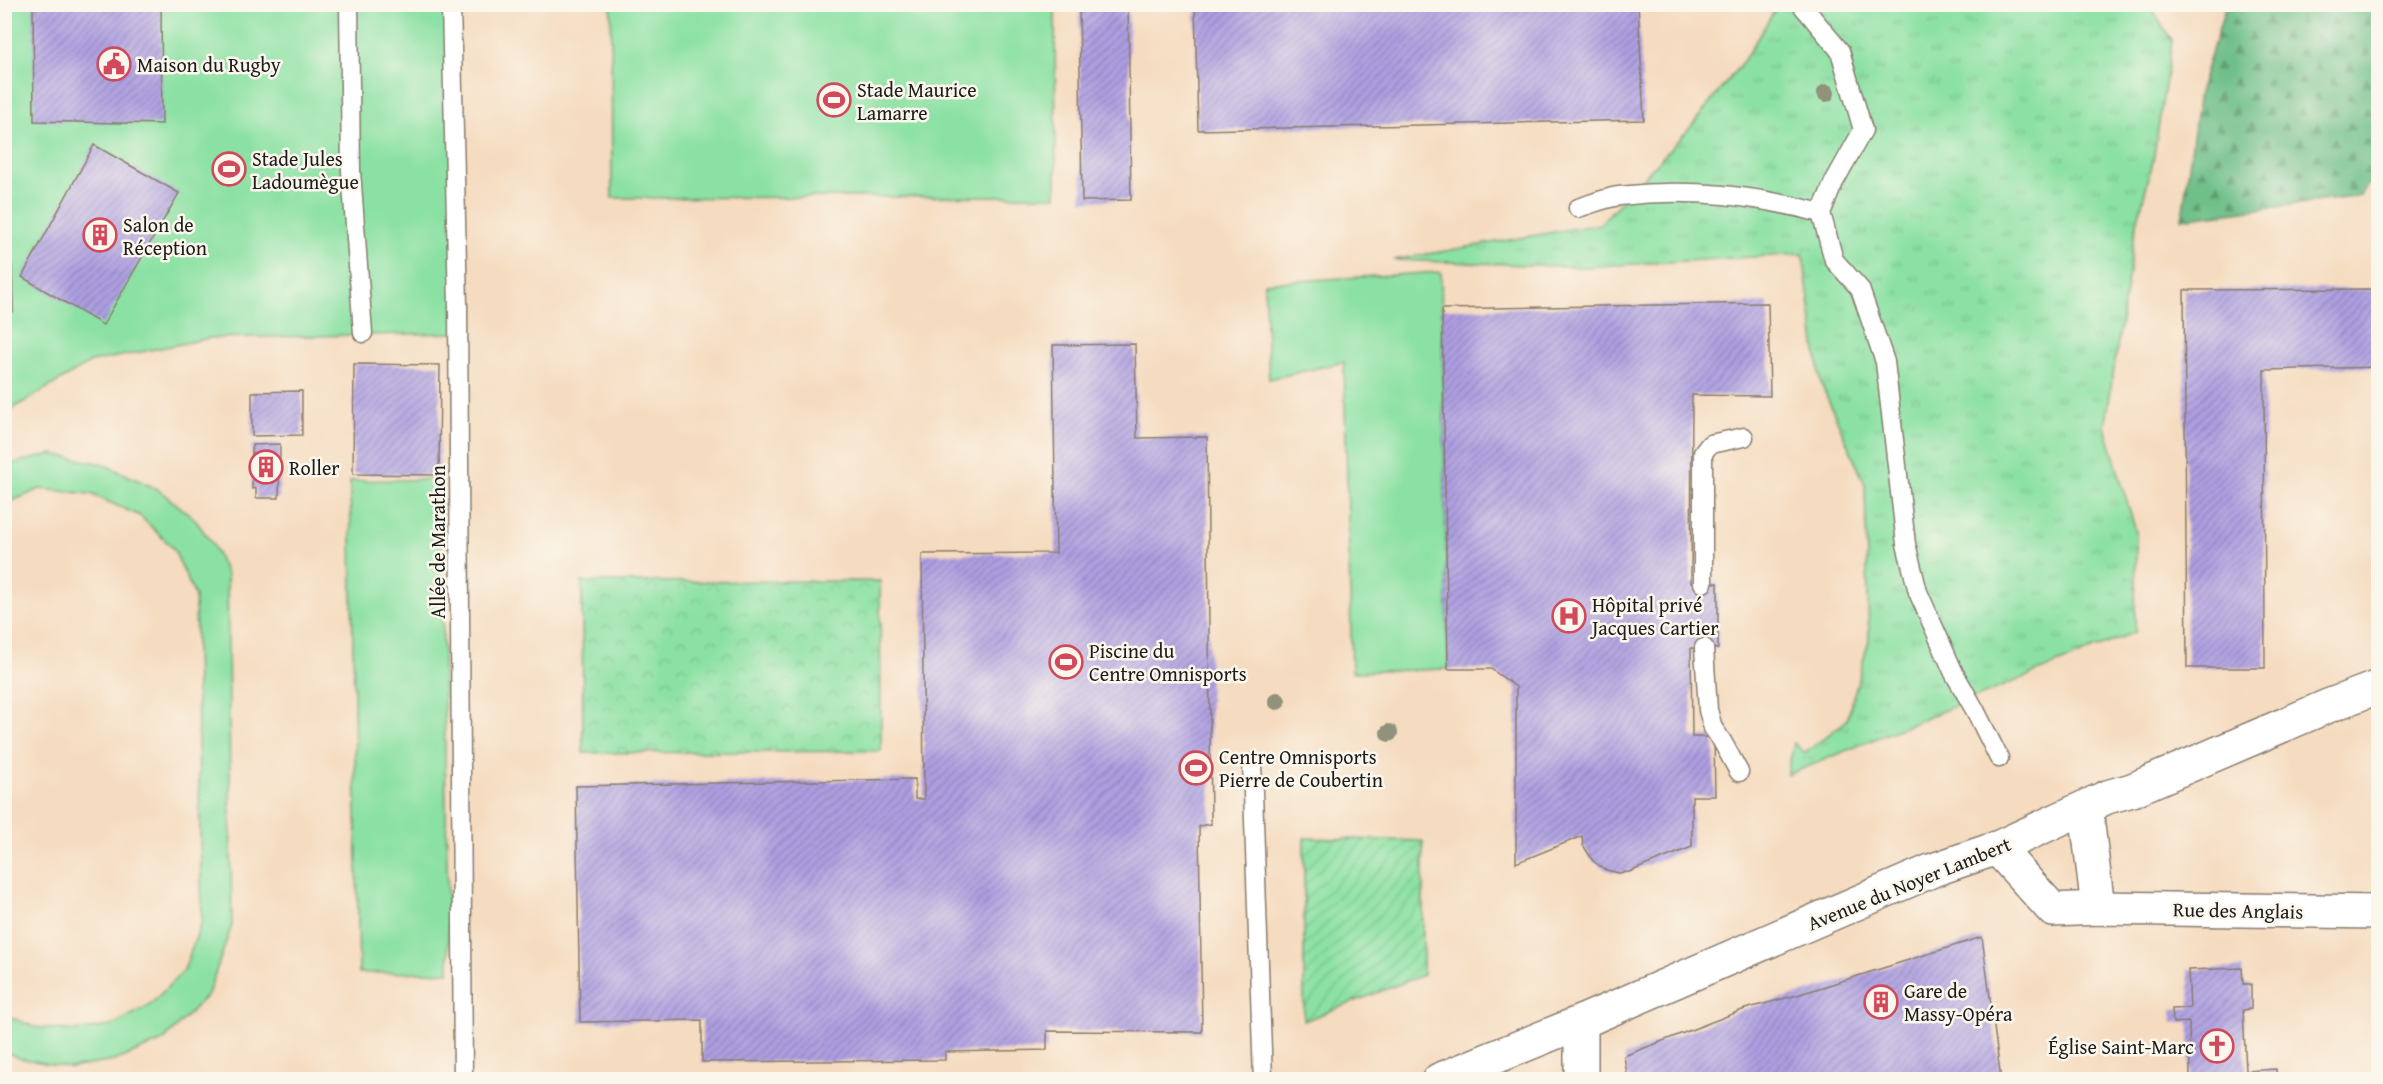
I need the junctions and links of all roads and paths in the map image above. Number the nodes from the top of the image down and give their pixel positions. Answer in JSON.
{"nodes":[{"id":1,"x":349,"y":4,"type":"edge"},
{"id":2,"x":451,"y":4,"type":"edge"},
{"id":3,"x":1801,"y":4,"type":"edge"},
{"id":4,"x":1578,"y":208,"type":"dead end"},
{"id":5,"x":1821,"y":213,"type":"junction"},
{"id":6,"x":363,"y":333,"type":"dead end"},
{"id":7,"x":1744,"y":437,"type":"dead end"},
{"id":8,"x":1702,"y":583,"type":"dead end"},
{"id":9,"x":1704,"y":648,"type":"dead end"},
{"id":10,"x":2379,"y":687,"type":"edge"},
{"id":11,"x":1999,"y":758,"type":"dead end"},
{"id":12,"x":1252,"y":763,"type":"dead end"},
{"id":13,"x":1739,"y":772,"type":"dead end"},
{"id":14,"x":2086,"y":809,"type":"junction"},
{"id":15,"x":1997,"y":848,"type":"junction"},
{"id":16,"x":2098,"y":908,"type":"junction"},
{"id":17,"x":2379,"y":912,"type":"edge"},
{"id":18,"x":1581,"y":1022,"type":"junction"},
{"id":19,"x":463,"y":1080,"type":"edge"},
{"id":20,"x":1263,"y":1080,"type":"edge"},
{"id":21,"x":1439,"y":1080,"type":"edge"},
{"id":22,"x":1581,"y":1080,"type":"edge"}],
"edges":[{"from":1,"to":6,"type":"lane"},
{"from":2,"to":19,"type":"lane","name":"Allée de Marathon"},
{"from":3,"to":5,"type":"lane"},
{"from":4,"to":5,"type":"lane"},
{"from":5,"to":11,"type":"lane"},
{"from":7,"to":8,"type":"lane"},
{"from":9,"to":13,"type":"lane"},
{"from":10,"to":14,"type":"street","name":"Avenue du Noyer Lambert"},
{"from":12,"to":20,"type":"lane"},
{"from":14,"to":15,"type":"street","name":"Avenue du Noyer Lambert"},
{"from":14,"to":16,"type":"street"},
{"from":15,"to":16,"type":"street","name":"Rue des Anglais"},
{"from":15,"to":18,"type":"street","name":"Avenue du Noyer Lambert"},
{"from":16,"to":17,"type":"street","name":"Rue des Anglais"},
{"from":18,"to":21,"type":"street","name":"Avenue du Noyer Lambert"},
{"from":18,"to":22,"type":"street"}]}
